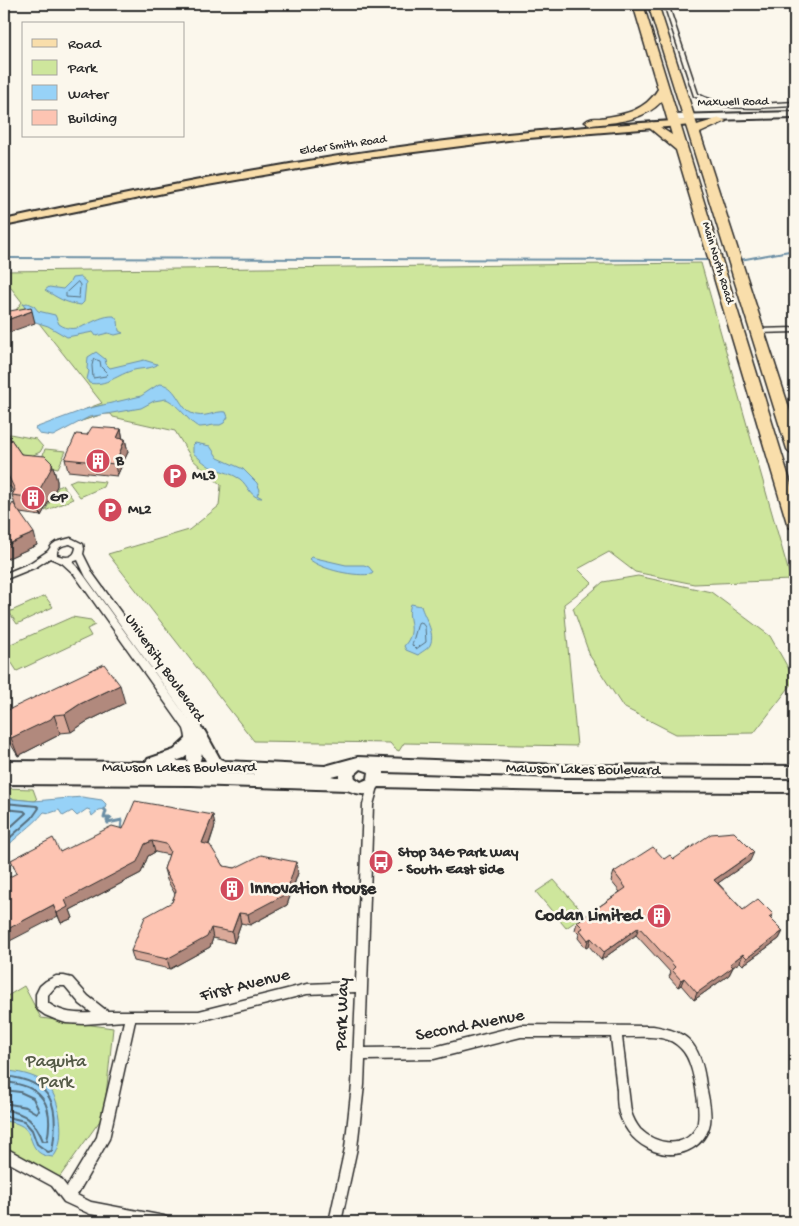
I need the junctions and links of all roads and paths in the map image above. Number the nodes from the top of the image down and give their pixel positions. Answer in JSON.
{"nodes":[{"id":1,"x":638,"y":4,"type":"edge"},
{"id":2,"x":653,"y":4,"type":"edge"},
{"id":3,"x":666,"y":4,"type":"edge"},
{"id":4,"x":664,"y":88,"type":"junction"},
{"id":5,"x":683,"y":102,"type":"junction"},
{"id":6,"x":743,"y":104,"type":"junction"},
{"id":7,"x":795,"y":104,"type":"edge"},
{"id":8,"x":743,"y":115,"type":"junction"},
{"id":9,"x":795,"y":115,"type":"edge"},
{"id":10,"x":706,"y":116,"type":"junction"},
{"id":11,"x":774,"y":117,"type":"junction"},
{"id":12,"x":795,"y":119,"type":"edge"},
{"id":13,"x":673,"y":121,"type":"junction"},
{"id":14,"x":591,"y":122,"type":"junction"},
{"id":15,"x":720,"y":122,"type":"joint"},
{"id":16,"x":690,"y":124,"type":"junction"},
{"id":17,"x":652,"y":125,"type":"junction"},
{"id":18,"x":680,"y":147,"type":"junction"},
{"id":19,"x":220,"y":171,"type":"junction"},
{"id":20,"x":242,"y":175,"type":"junction"},
{"id":21,"x":207,"y":180,"type":"junction"},
{"id":22,"x":4,"y":218,"type":"edge"},
{"id":23,"x":4,"y":223,"type":"edge"},
{"id":24,"x":731,"y":308,"type":"junction"},
{"id":25,"x":795,"y":330,"type":"edge"},
{"id":26,"x":758,"y":331,"type":"junction"},
{"id":27,"x":742,"y":345,"type":"junction"},
{"id":28,"x":795,"y":449,"type":"edge"},
{"id":29,"x":795,"y":523,"type":"edge"},
{"id":30,"x":79,"y":554,"type":"junction"},
{"id":31,"x":58,"y":558,"type":"junction"},
{"id":32,"x":4,"y":577,"type":"edge"},
{"id":33,"x":196,"y":738,"type":"junction"},
{"id":34,"x":353,"y":765,"type":"junction"},
{"id":35,"x":4,"y":767,"type":"edge"},
{"id":36,"x":224,"y":767,"type":"junction"},
{"id":37,"x":133,"y":768,"type":"junction"},
{"id":38,"x":795,"y":772,"type":"edge"},
{"id":39,"x":192,"y":773,"type":"junction"},
{"id":40,"x":374,"y":776,"type":"junction"},
{"id":41,"x":4,"y":778,"type":"edge"},
{"id":42,"x":353,"y":785,"type":"junction"},
{"id":43,"x":795,"y":786,"type":"edge"},
{"id":44,"x":368,"y":805,"type":"junction"},
{"id":45,"x":362,"y":987,"type":"junction"},
{"id":46,"x":131,"y":1016,"type":"junction"},
{"id":47,"x":106,"y":1017,"type":"junction"},
{"id":48,"x":616,"y":1033,"type":"junction"},
{"id":49,"x":360,"y":1054,"type":"junction"},
{"id":50,"x":4,"y":1153,"type":"edge"},
{"id":51,"x":68,"y":1198,"type":"junction"},
{"id":52,"x":164,"y":1222,"type":"edge"},
{"id":53,"x":335,"y":1222,"type":"edge"}],
"edges":[{"from":1,"to":4,"type":"highway","name":"Main North Road"},
{"from":2,"to":5,"type":"highway","name":"Main North Road"},
{"from":3,"to":6,"type":"street"},
{"from":4,"to":13,"type":"highway","name":"Main North Road"},
{"from":4,"to":14,"type":"highway"},
{"from":5,"to":10,"type":"highway"},
{"from":5,"to":16,"type":"highway","name":"Main North Road"},
{"from":6,"to":7,"type":"street"},
{"from":6,"to":8,"type":"street"},
{"from":8,"to":10,"type":"street","name":"Maxwell Road"},
{"from":8,"to":11,"type":"street","name":"Maxwell Road"},
{"from":9,"to":11,"type":"street","name":"Maxwell Road"},
{"from":10,"to":16,"type":"street","name":"Maxwell Road"},
{"from":11,"to":12,"type":"street","name":"Maxwell Road"},
{"from":11,"to":15,"type":"street","name":"Maxwell Road"},
{"from":13,"to":14,"type":"main road","name":"Elder Smith Road"},
{"from":13,"to":16,"type":"main road","name":"Elder Smith Road"},
{"from":13,"to":17,"type":"main road","name":"Elder Smith Road"},
{"from":13,"to":18,"type":"highway","name":"Main North Road"},
{"from":14,"to":19,"type":"main road","name":"Elder Smith Road"},
{"from":15,"to":16,"type":"highway"},
{"from":16,"to":26,"type":"highway","name":"Main North Road"},
{"from":17,"to":18,"type":"highway"},
{"from":17,"to":20,"type":"main road","name":"Elder Smith Road"},
{"from":18,"to":24,"type":"highway","name":"Main North Road"},
{"from":19,"to":20,"type":"main road"},
{"from":19,"to":21,"type":"main road"},
{"from":19,"to":22,"type":"main road","name":"Elder Smith Road"},
{"from":20,"to":21,"type":"main road","name":"Elder Smith Road"},
{"from":21,"to":23,"type":"main road","name":"Elder Smith Road"},
{"from":24,"to":26,"type":"highway"},
{"from":24,"to":27,"type":"highway","name":"Main North Road"},
{"from":25,"to":26,"type":"street"},
{"from":26,"to":27,"type":"highway"},
{"from":26,"to":28,"type":"highway","name":"Main North Road"},
{"from":27,"to":29,"type":"highway","name":"Main North Road"},
{"from":30,"to":31,"type":"street"},
{"from":30,"to":31,"type":"street"},
{"from":30,"to":33,"type":"street","name":"University Boulevard"},
{"from":31,"to":32,"type":"street"},
{"from":31,"to":33,"type":"street","name":"University Boulevard"},
{"from":33,"to":36,"type":"street"},
{"from":33,"to":37,"type":"street"},
{"from":33,"to":39,"type":"street","name":"University Boulevard"},
{"from":34,"to":36,"type":"street","name":"Mawson Lakes Boulevard"},
{"from":34,"to":40,"type":"street"},
{"from":34,"to":42,"type":"street"},
{"from":35,"to":37,"type":"street","name":"Mawson Lakes Boulevard"},
{"from":36,"to":39,"type":"street","name":"Mawson Lakes Boulevard"},
{"from":37,"to":39,"type":"street","name":"Mawson Lakes Boulevard"},
{"from":38,"to":40,"type":"street","name":"Mawson Lakes Boulevard"},
{"from":39,"to":41,"type":"street","name":"Mawson Lakes Boulevard"},
{"from":39,"to":42,"type":"street","name":"Mawson Lakes Boulevard"},
{"from":40,"to":42,"type":"street"},
{"from":40,"to":43,"type":"street","name":"Mawson Lakes Boulevard"},
{"from":40,"to":44,"type":"street","name":"Park Way"},
{"from":42,"to":44,"type":"street"},
{"from":44,"to":45,"type":"street","name":"Park Way"},
{"from":45,"to":46,"type":"street","name":"First Avenue"},
{"from":45,"to":49,"type":"street","name":"Park Way"},
{"from":46,"to":47,"type":"street","name":"First Avenue"},
{"from":46,"to":51,"type":"street"},
{"from":47,"to":47,"type":"street","name":"First Avenue"},
{"from":48,"to":48,"type":"street","name":"Second Avenue"},
{"from":48,"to":49,"type":"street","name":"Second Avenue"},
{"from":49,"to":53,"type":"street","name":"Park Way"},
{"from":50,"to":51,"type":"street"},
{"from":51,"to":52,"type":"street"}]}
